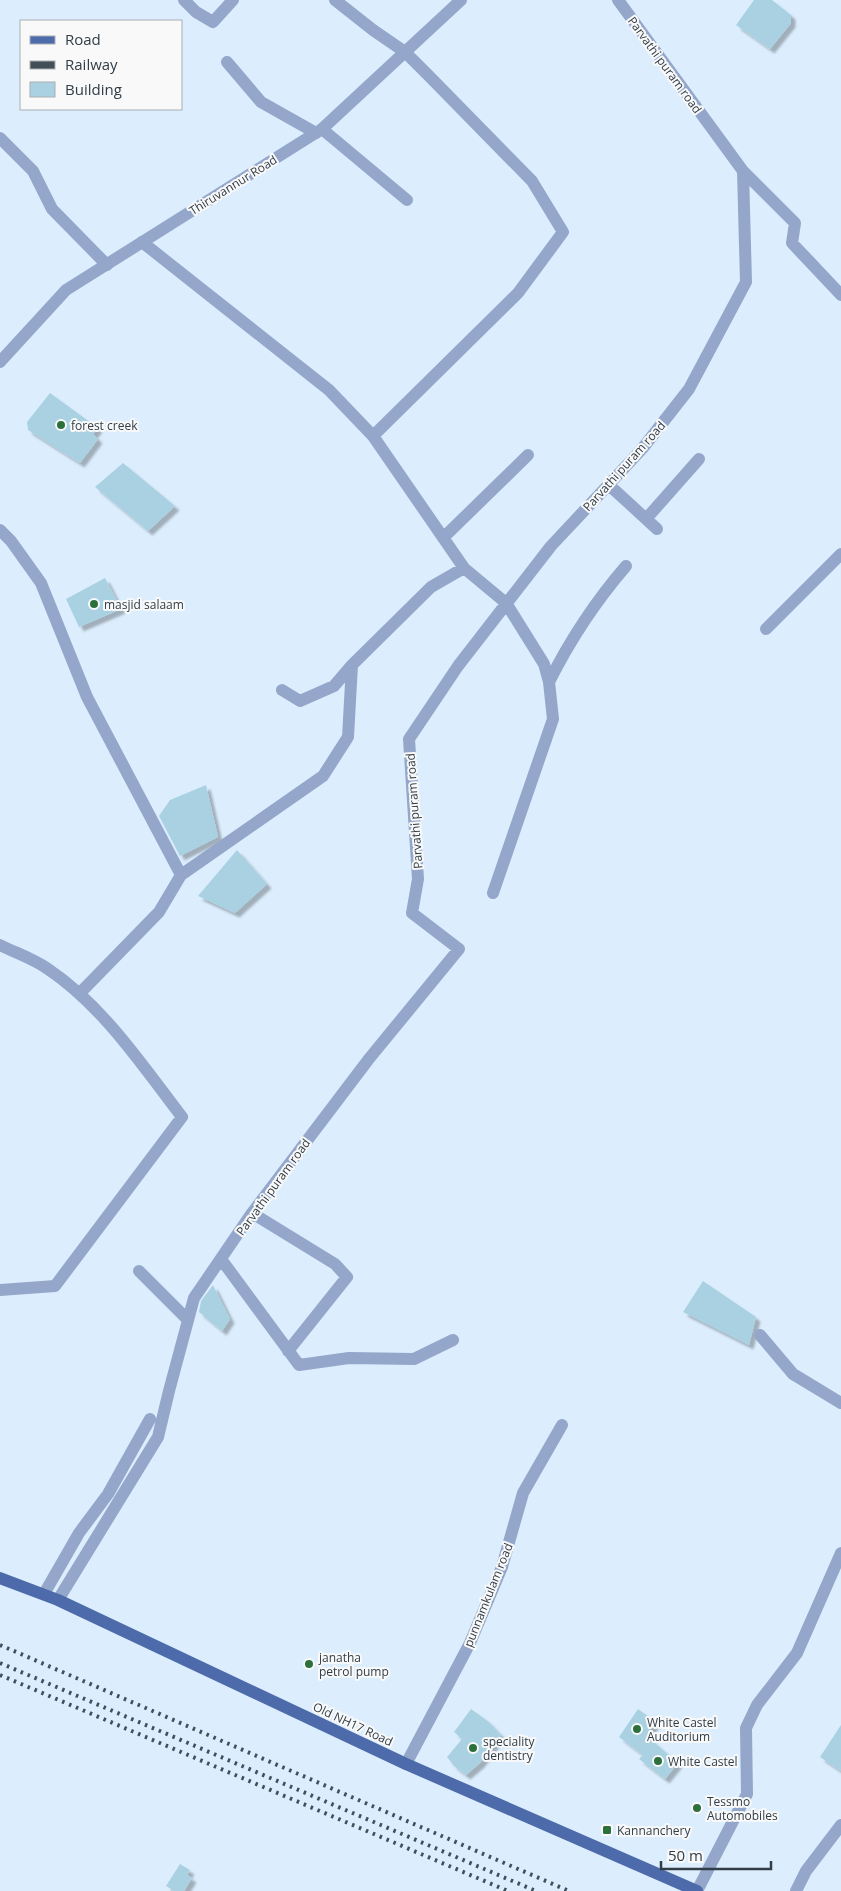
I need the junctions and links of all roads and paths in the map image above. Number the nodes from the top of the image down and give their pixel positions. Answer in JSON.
{"nodes":[{"id":1,"x":184,"y":0,"type":"edge"},
{"id":2,"x":233,"y":0,"type":"edge"},
{"id":3,"x":335,"y":0,"type":"edge"},
{"id":4,"x":461,"y":0,"type":"edge"},
{"id":5,"x":618,"y":0,"type":"edge"},
{"id":6,"x":405,"y":52,"type":"junction"},
{"id":7,"x":227,"y":62,"type":"dead end"},
{"id":8,"x":319,"y":131,"type":"junction"},
{"id":9,"x":0,"y":138,"type":"edge"},
{"id":10,"x":743,"y":171,"type":"junction"},
{"id":11,"x":407,"y":200,"type":"dead end"},
{"id":12,"x":142,"y":242,"type":"junction"},
{"id":13,"x":107,"y":264,"type":"junction"},
{"id":14,"x":841,"y":295,"type":"edge"},
{"id":15,"x":0,"y":362,"type":"edge"},
{"id":16,"x":373,"y":436,"type":"junction"},
{"id":17,"x":528,"y":455,"type":"dead end"},
{"id":18,"x":699,"y":459,"type":"dead end"},
{"id":19,"x":609,"y":485,"type":"junction"},
{"id":20,"x":646,"y":519,"type":"junction"},
{"id":21,"x":657,"y":529,"type":"dead end"},
{"id":22,"x":0,"y":530,"type":"edge"},
{"id":23,"x":443,"y":538,"type":"junction"},
{"id":24,"x":841,"y":554,"type":"edge"},
{"id":25,"x":626,"y":566,"type":"dead end"},
{"id":26,"x":464,"y":568,"type":"junction"},
{"id":27,"x":506,"y":604,"type":"junction"},
{"id":28,"x":766,"y":629,"type":"dead end"},
{"id":29,"x":352,"y":665,"type":"junction"},
{"id":30,"x":549,"y":682,"type":"junction"},
{"id":31,"x":282,"y":690,"type":"dead end"},
{"id":32,"x":181,"y":875,"type":"junction"},
{"id":33,"x":492,"y":893,"type":"dead end"},
{"id":34,"x":0,"y":945,"type":"edge"},
{"id":35,"x":80,"y":993,"type":"junction"},
{"id":36,"x":252,"y":1213,"type":"junction"},
{"id":37,"x":221,"y":1259,"type":"junction"},
{"id":38,"x":138,"y":1271,"type":"dead end"},
{"id":39,"x":0,"y":1290,"type":"edge"},
{"id":40,"x":188,"y":1320,"type":"junction"},
{"id":41,"x":760,"y":1335,"type":"dead end"},
{"id":42,"x":453,"y":1340,"type":"dead end"},
{"id":43,"x":288,"y":1351,"type":"junction"},
{"id":44,"x":841,"y":1403,"type":"edge"},
{"id":45,"x":150,"y":1419,"type":"dead end"},
{"id":46,"x":562,"y":1425,"type":"dead end"},
{"id":47,"x":841,"y":1554,"type":"edge"},
{"id":48,"x":0,"y":1578,"type":"edge"},
{"id":49,"x":44,"y":1594,"type":"junction"},
{"id":50,"x":58,"y":1600,"type":"junction"},
{"id":51,"x":406,"y":1764,"type":"junction"},
{"id":52,"x":841,"y":1825,"type":"edge"},
{"id":53,"x":697,"y":1891,"type":"edge"},
{"id":54,"x":796,"y":1891,"type":"edge"}],
"edges":[{"from":1,"to":2,"type":"street"},
{"from":3,"to":6,"type":"street"},
{"from":4,"to":6,"type":"street","name":"Thiruvannur Road"},
{"from":5,"to":10,"type":"street","name":"Parvathi puram road"},
{"from":6,"to":8,"type":"street","name":"Thiruvannur Road"},
{"from":6,"to":16,"type":"street"},
{"from":7,"to":8,"type":"street"},
{"from":8,"to":11,"type":"street"},
{"from":8,"to":12,"type":"street","name":"Thiruvannur Road"},
{"from":9,"to":13,"type":"street"},
{"from":10,"to":14,"type":"street"},
{"from":10,"to":19,"type":"street","name":"Parvathi puram road"},
{"from":12,"to":13,"type":"street","name":"Thiruvannur Road"},
{"from":12,"to":16,"type":"street"},
{"from":13,"to":15,"type":"street","name":"Thiruvannur Road"},
{"from":16,"to":23,"type":"street"},
{"from":17,"to":23,"type":"street"},
{"from":18,"to":20,"type":"street"},
{"from":19,"to":20,"type":"street"},
{"from":19,"to":27,"type":"street","name":"Parvathi puram road"},
{"from":20,"to":21,"type":"street"},
{"from":22,"to":32,"type":"street"},
{"from":23,"to":26,"type":"street"},
{"from":24,"to":28,"type":"street"},
{"from":25,"to":30,"type":"street"},
{"from":26,"to":27,"type":"street"},
{"from":26,"to":29,"type":"street"},
{"from":27,"to":30,"type":"street"},
{"from":27,"to":36,"type":"street","name":"Parvathi puram road"},
{"from":29,"to":31,"type":"street"},
{"from":29,"to":32,"type":"street"},
{"from":30,"to":33,"type":"street"},
{"from":32,"to":35,"type":"street"},
{"from":34,"to":35,"type":"street"},
{"from":35,"to":39,"type":"street"},
{"from":36,"to":37,"type":"street","name":"Parvathi puram road"},
{"from":36,"to":43,"type":"street"},
{"from":37,"to":40,"type":"street","name":"Parvathi puram road"},
{"from":37,"to":43,"type":"street"},
{"from":38,"to":40,"type":"street"},
{"from":40,"to":50,"type":"street","name":"Parvathi puram road"},
{"from":41,"to":44,"type":"street"},
{"from":42,"to":43,"type":"street"},
{"from":45,"to":49,"type":"street"},
{"from":46,"to":51,"type":"street","name":"punnamkulam road"},
{"from":47,"to":53,"type":"street"},
{"from":48,"to":49,"type":"main road","name":"Old NH17 Road"},
{"from":49,"to":50,"type":"main road","name":"Old NH17 Road"},
{"from":50,"to":51,"type":"main road","name":"Old NH17 Road"},
{"from":51,"to":53,"type":"main road","name":"Old NH17 Road"},
{"from":52,"to":54,"type":"street"}]}
